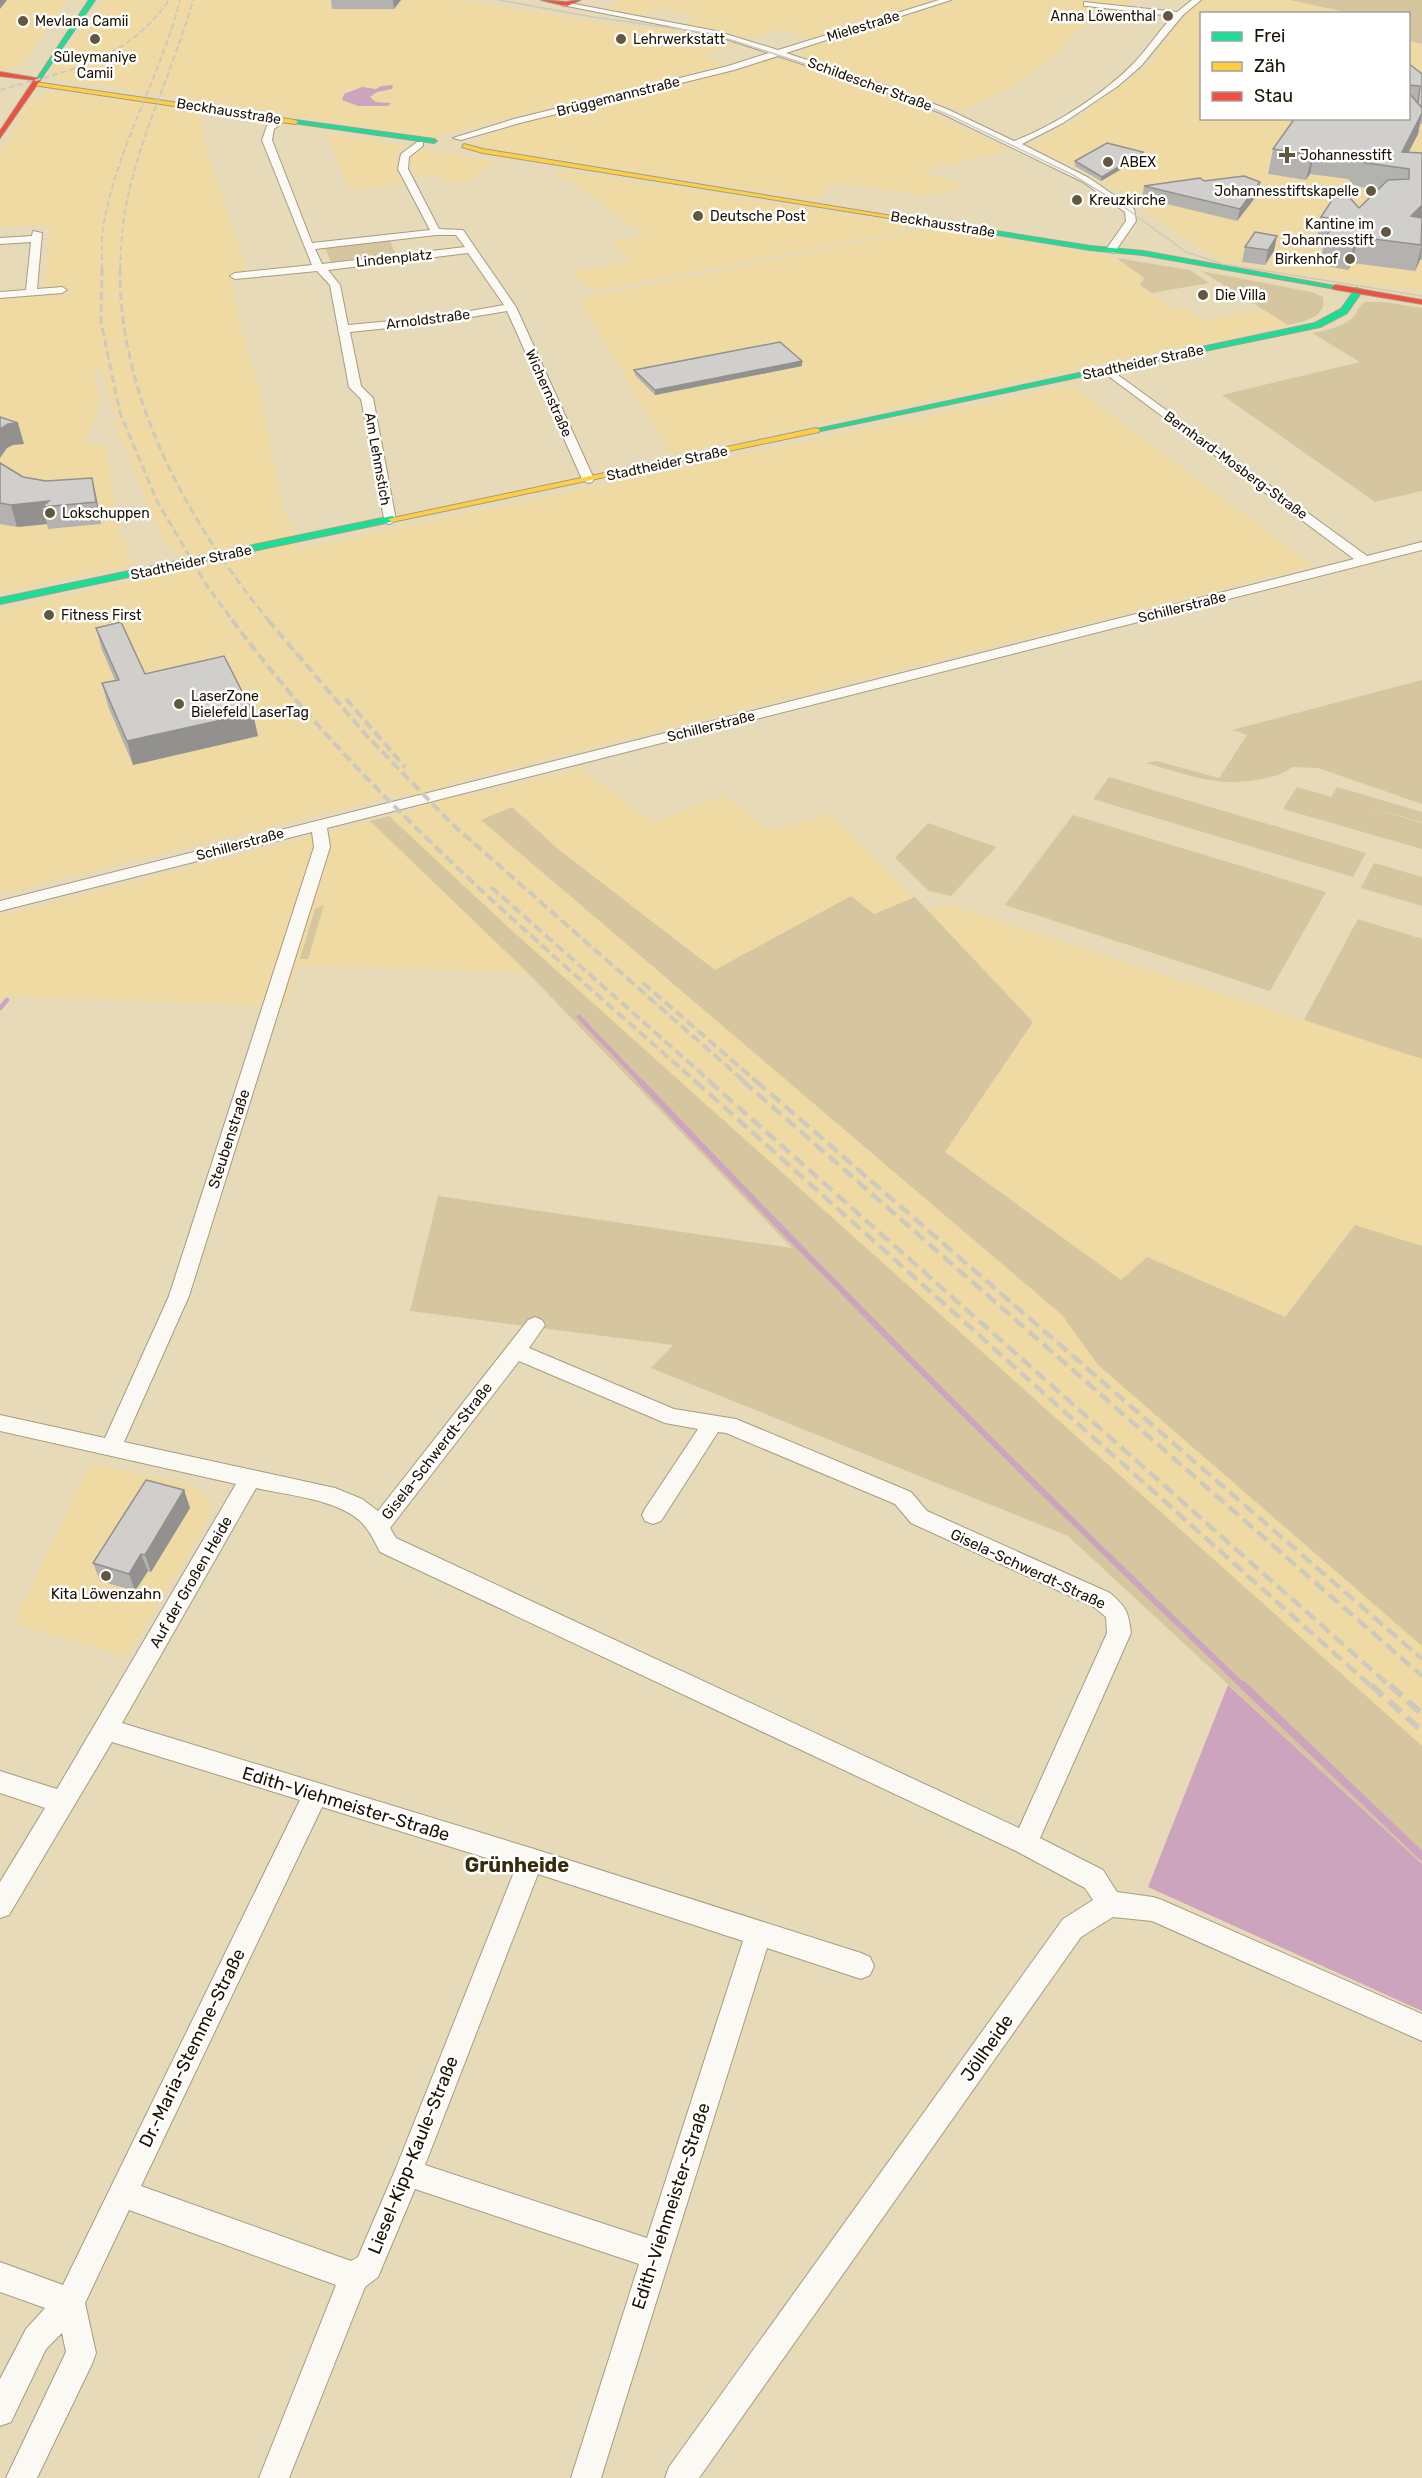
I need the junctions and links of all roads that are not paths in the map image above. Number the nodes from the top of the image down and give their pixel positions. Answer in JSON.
{"nodes":[{"id":1,"x":92,"y":0,"type":"edge"},
{"id":2,"x":544,"y":0,"type":"edge"},
{"id":3,"x":948,"y":0,"type":"edge"},
{"id":4,"x":1197,"y":0,"type":"edge"},
{"id":5,"x":572,"y":2,"type":"edge"},
{"id":6,"x":1087,"y":4,"type":"dead end"},
{"id":7,"x":78,"y":6,"type":"edge"},
{"id":8,"x":1176,"y":14,"type":"junction"},
{"id":9,"x":778,"y":52,"type":"junction"},
{"id":10,"x":0,"y":74,"type":"edge"},
{"id":11,"x":0,"y":79,"type":"edge"},
{"id":12,"x":17,"y":82,"type":"junction"},
{"id":13,"x":36,"y":82,"type":"junction"},
{"id":14,"x":281,"y":120,"type":"junction"},
{"id":15,"x":0,"y":136,"type":"edge"},
{"id":16,"x":1014,"y":144,"type":"junction"},
{"id":17,"x":445,"y":145,"type":"junction"},
{"id":18,"x":436,"y":232,"type":"junction"},
{"id":19,"x":0,"y":241,"type":"edge"},
{"id":20,"x":308,"y":246,"type":"junction"},
{"id":21,"x":469,"y":250,"type":"junction"},
{"id":22,"x":1116,"y":251,"type":"junction"},
{"id":23,"x":318,"y":268,"type":"junction"},
{"id":24,"x":235,"y":276,"type":"dead end"},
{"id":25,"x":62,"y":290,"type":"dead end"},
{"id":26,"x":1350,"y":290,"type":"junction"},
{"id":27,"x":31,"y":292,"type":"junction"},
{"id":28,"x":0,"y":295,"type":"edge"},
{"id":29,"x":1422,"y":302,"type":"edge"},
{"id":30,"x":511,"y":307,"type":"junction"},
{"id":31,"x":344,"y":329,"type":"junction"},
{"id":32,"x":1107,"y":370,"type":"junction"},
{"id":33,"x":588,"y":479,"type":"junction"},
{"id":34,"x":390,"y":520,"type":"junction"},
{"id":35,"x":1422,"y":546,"type":"edge"},
{"id":36,"x":1365,"y":561,"type":"junction"},
{"id":37,"x":0,"y":602,"type":"edge"},
{"id":38,"x":318,"y":824,"type":"junction"},
{"id":39,"x":0,"y":906,"type":"edge"},
{"id":40,"x":535,"y":1324,"type":"dead end"},
{"id":41,"x":515,"y":1351,"type":"junction"},
{"id":42,"x":0,"y":1423,"type":"edge"},
{"id":43,"x":713,"y":1424,"type":"junction"},
{"id":44,"x":111,"y":1447,"type":"junction"},
{"id":45,"x":250,"y":1479,"type":"junction"},
{"id":46,"x":653,"y":1515,"type":"dead end"},
{"id":47,"x":379,"y":1526,"type":"junction"},
{"id":48,"x":106,"y":1729,"type":"junction"},
{"id":49,"x":0,"y":1782,"type":"edge"},
{"id":50,"x":315,"y":1795,"type":"junction"},
{"id":51,"x":62,"y":1802,"type":"junction"},
{"id":52,"x":1025,"y":1843,"type":"junction"},
{"id":53,"x":531,"y":1860,"type":"junction"},
{"id":54,"x":1110,"y":1904,"type":"junction"},
{"id":55,"x":0,"y":1906,"type":"edge"},
{"id":56,"x":758,"y":1934,"type":"junction"},
{"id":57,"x":861,"y":1966,"type":"dead end"},
{"id":58,"x":1422,"y":2028,"type":"edge"},
{"id":59,"x":408,"y":2172,"type":"junction"},
{"id":60,"x":121,"y":2193,"type":"junction"},
{"id":61,"x":655,"y":2254,"type":"junction"},
{"id":62,"x":0,"y":2277,"type":"edge"},
{"id":63,"x":354,"y":2277,"type":"junction"},
{"id":64,"x":70,"y":2302,"type":"junction"},
{"id":65,"x":0,"y":2411,"type":"edge"},
{"id":66,"x":21,"y":2478,"type":"edge"},
{"id":67,"x":274,"y":2478,"type":"edge"},
{"id":68,"x":586,"y":2478,"type":"edge"},
{"id":69,"x":680,"y":2478,"type":"edge"}],
"edges":[{"from":1,"to":7,"type":"street"},
{"from":2,"to":5,"type":"street","name":"Schildescher Straße"},
{"from":3,"to":9,"type":"street","name":"Mielestraße"},
{"from":4,"to":8,"type":"street"},
{"from":5,"to":9,"type":"street","name":"Schildescher Straße"},
{"from":6,"to":8,"type":"street"},
{"from":7,"to":12,"type":"street"},
{"from":7,"to":13,"type":"street"},
{"from":8,"to":16,"type":"street"},
{"from":9,"to":16,"type":"street","name":"Schildescher Straße"},
{"from":9,"to":17,"type":"street","name":"Brüggemannstraße"},
{"from":10,"to":12,"type":"street"},
{"from":11,"to":12,"type":"street"},
{"from":12,"to":13,"type":"street","name":"Beckhausstraße"},
{"from":13,"to":14,"type":"street","name":"Beckhausstraße"},
{"from":13,"to":15,"type":"street"},
{"from":14,"to":17,"type":"street","name":"Beckhausstraße"},
{"from":14,"to":20,"type":"street","name":"Am Lehmstich"},
{"from":16,"to":22,"type":"street","name":"Schildescher Straße"},
{"from":17,"to":18,"type":"street"},
{"from":17,"to":22,"type":"street","name":"Beckhausstraße"},
{"from":18,"to":20,"type":"street","name":"Lindenplatz"},
{"from":18,"to":21,"type":"street","name":"Lindenplatz"},
{"from":19,"to":27,"type":"street"},
{"from":20,"to":23,"type":"street","name":"Am Lehmstich"},
{"from":21,"to":23,"type":"street","name":"Lindenplatz"},
{"from":21,"to":30,"type":"street","name":"Wichernstraße"},
{"from":22,"to":26,"type":"street","name":"Beckhausstraße"},
{"from":23,"to":24,"type":"street"},
{"from":23,"to":31,"type":"street","name":"Am Lehmstich"},
{"from":25,"to":27,"type":"street"},
{"from":26,"to":29,"type":"street","name":"Beckhausstraße"},
{"from":26,"to":32,"type":"street","name":"Stadtheider Straße"},
{"from":27,"to":28,"type":"street"},
{"from":30,"to":31,"type":"street","name":"Arnoldstraße"},
{"from":30,"to":33,"type":"street","name":"Wichernstraße"},
{"from":31,"to":34,"type":"street","name":"Am Lehmstich"},
{"from":32,"to":33,"type":"street","name":"Stadtheider Straße"},
{"from":32,"to":36,"type":"street","name":"Bernhard-Mosberg-Straße"},
{"from":33,"to":34,"type":"street","name":"Stadtheider Straße"},
{"from":34,"to":37,"type":"street","name":"Stadtheider Straße"},
{"from":35,"to":36,"type":"street","name":"Schillerstraße"},
{"from":36,"to":38,"type":"street","name":"Schillerstraße"},
{"from":38,"to":39,"type":"street","name":"Schillerstraße"},
{"from":38,"to":44,"type":"street","name":"Steubenstraße"},
{"from":40,"to":41,"type":"street","name":"Gisela-Schwerdt-Straße"},
{"from":41,"to":43,"type":"street","name":"Gisela-Schwerdt-Straße"},
{"from":41,"to":47,"type":"street","name":"Gisela-Schwerdt-Straße"},
{"from":42,"to":44,"type":"street"},
{"from":43,"to":46,"type":"street"},
{"from":43,"to":52,"type":"street","name":"Gisela-Schwerdt-Straße"},
{"from":44,"to":45,"type":"street"},
{"from":45,"to":47,"type":"street","name":"Gisela-Schwerdt-Straße"},
{"from":45,"to":48,"type":"street","name":"Auf der Großen Heide"},
{"from":47,"to":52,"type":"street"},
{"from":48,"to":50,"type":"street","name":"Edith-Viehmeister-Straße"},
{"from":48,"to":51,"type":"street","name":"Auf der Großen Heide"},
{"from":49,"to":51,"type":"street"},
{"from":50,"to":53,"type":"street","name":"Edith-Viehmeister-Straße"},
{"from":50,"to":60,"type":"street","name":"Dr.-Maria-Stemme-Straße"},
{"from":51,"to":55,"type":"street","name":"Auf der Großen Heide"},
{"from":52,"to":54,"type":"street"},
{"from":53,"to":56,"type":"street","name":"Edith-Viehmeister-Straße"},
{"from":53,"to":59,"type":"street","name":"Liesel-Kipp-Kaule-Straße"},
{"from":54,"to":58,"type":"street"},
{"from":54,"to":69,"type":"street","name":"Jöllheide"},
{"from":56,"to":57,"type":"street","name":"Edith-Viehmeister-Straße"},
{"from":56,"to":61,"type":"street","name":"Edith-Viehmeister-Straße"},
{"from":59,"to":61,"type":"street"},
{"from":59,"to":63,"type":"street","name":"Liesel-Kipp-Kaule-Straße"},
{"from":60,"to":63,"type":"street"},
{"from":60,"to":64,"type":"street","name":"Dr.-Maria-Stemme-Straße"},
{"from":61,"to":68,"type":"street","name":"Edith-Viehmeister-Straße"},
{"from":62,"to":64,"type":"street"},
{"from":63,"to":67,"type":"street","name":"Liesel-Kipp-Kaule-Straße"},
{"from":64,"to":65,"type":"street","name":"Dr.-Maria-Stemme-Straße"},
{"from":64,"to":66,"type":"street"}]}
